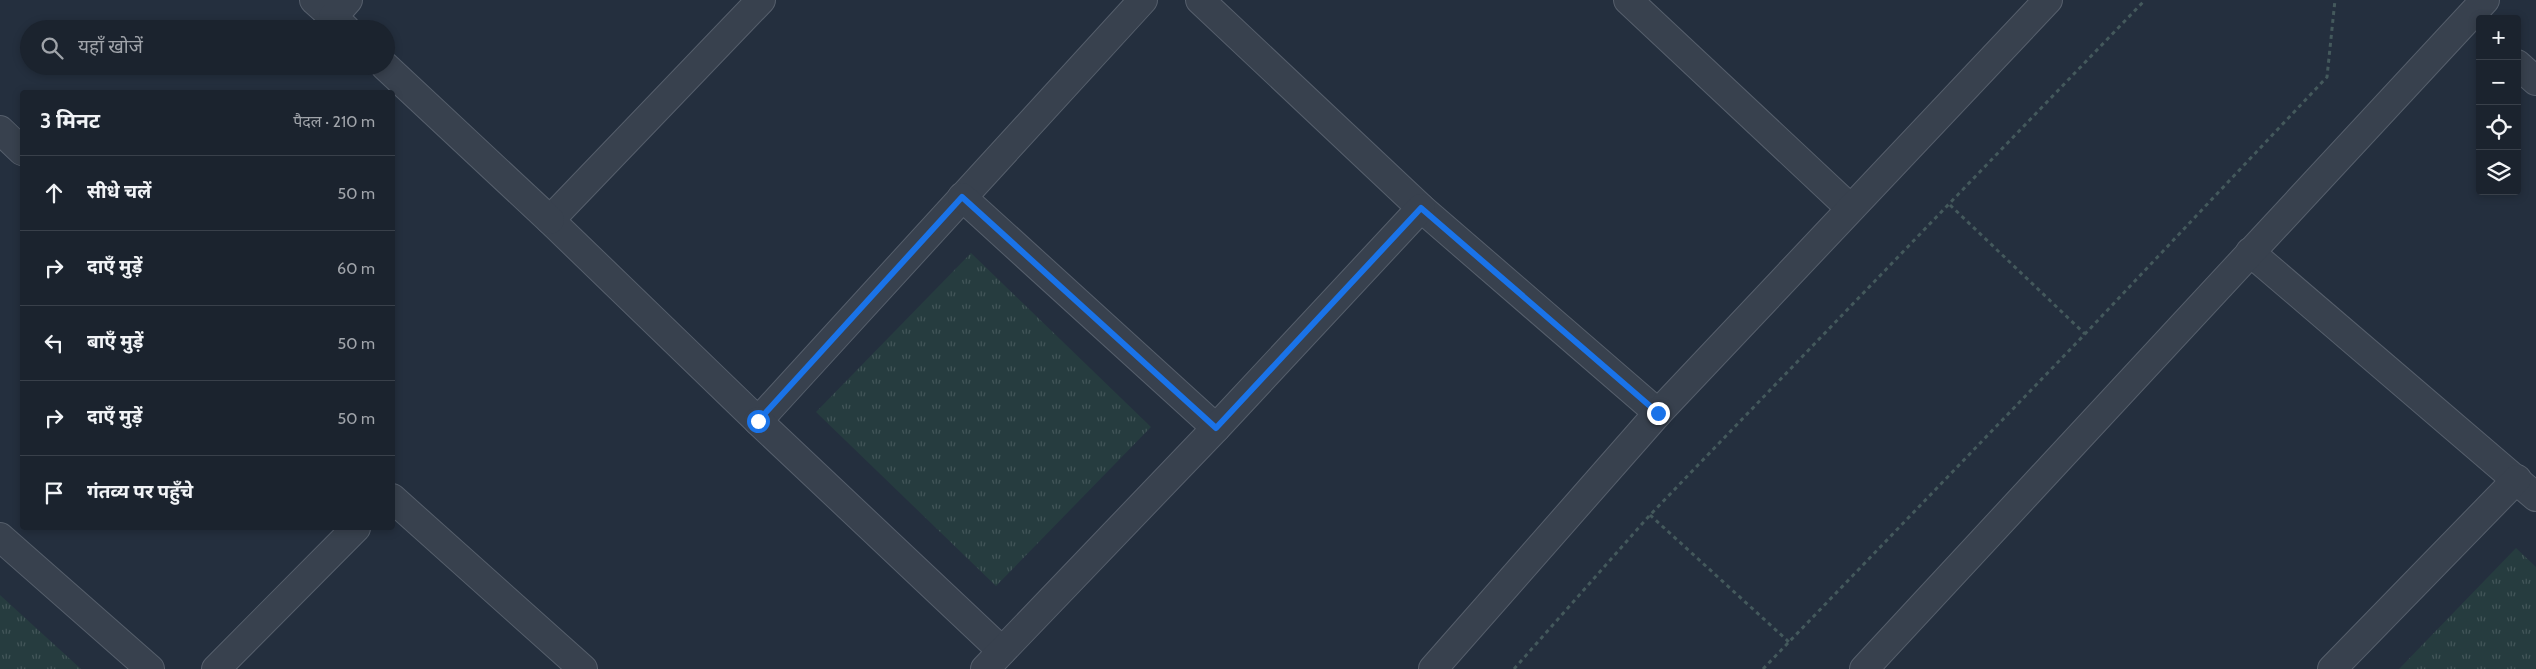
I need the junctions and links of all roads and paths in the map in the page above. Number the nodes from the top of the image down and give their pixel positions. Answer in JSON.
{"nodes":[{"id":1,"x":761,"y":0,"type":"edge"},
{"id":2,"x":1143,"y":0,"type":"edge"},
{"id":3,"x":1200,"y":0,"type":"edge"},
{"id":4,"x":1628,"y":0,"type":"edge"},
{"id":5,"x":2048,"y":0,"type":"edge"},
{"id":6,"x":2144,"y":0,"type":"edge"},
{"id":7,"x":2335,"y":0,"type":"edge"},
{"id":8,"x":2476,"y":17,"type":"edge"},
{"id":9,"x":2521,"y":68,"type":"edge"},
{"id":10,"x":395,"y":74,"type":"edge"},
{"id":11,"x":2536,"y":81,"type":"edge"},
{"id":12,"x":0,"y":130,"type":"edge"},
{"id":13,"x":20,"y":149,"type":"edge"},
{"id":14,"x":962,"y":197,"type":"junction"},
{"id":15,"x":1950,"y":205,"type":"junction"},
{"id":16,"x":1421,"y":208,"type":"junction"},
{"id":17,"x":1850,"y":208,"type":"junction"},
{"id":18,"x":550,"y":220,"type":"junction"},
{"id":19,"x":2250,"y":252,"type":"junction"},
{"id":20,"x":2085,"y":334,"type":"junction"},
{"id":21,"x":1658,"y":413,"type":"junction"},
{"id":22,"x":758,"y":421,"type":"junction"},
{"id":23,"x":1216,"y":428,"type":"junction"},
{"id":24,"x":2526,"y":488,"type":"edge"},
{"id":25,"x":395,"y":501,"type":"edge"},
{"id":26,"x":1650,"y":515,"type":"junction"},
{"id":27,"x":354,"y":530,"type":"edge"},
{"id":28,"x":0,"y":537,"type":"edge"},
{"id":29,"x":1789,"y":642,"type":"junction"},
{"id":30,"x":994,"y":660,"type":"edge"},
{"id":31,"x":150,"y":669,"type":"edge"},
{"id":32,"x":216,"y":669,"type":"edge"},
{"id":33,"x":583,"y":669,"type":"edge"},
{"id":34,"x":1433,"y":669,"type":"edge"},
{"id":35,"x":1514,"y":669,"type":"edge"},
{"id":36,"x":1763,"y":669,"type":"edge"},
{"id":37,"x":1864,"y":669,"type":"edge"},
{"id":38,"x":2332,"y":669,"type":"edge"}],
"edges":[{"from":1,"to":18,"type":"street"},
{"from":2,"to":14,"type":"street"},
{"from":3,"to":16,"type":"street"},
{"from":4,"to":17,"type":"street"},
{"from":5,"to":17,"type":"street"},
{"from":6,"to":15,"type":"path"},
{"from":7,"to":20,"type":"path"},
{"from":8,"to":19,"type":"street"},
{"from":9,"to":11,"type":"street"},
{"from":10,"to":18,"type":"street"},
{"from":12,"to":13,"type":"street"},
{"from":14,"to":22,"type":"street"},
{"from":14,"to":23,"type":"street"},
{"from":15,"to":20,"type":"path"},
{"from":15,"to":26,"type":"path"},
{"from":16,"to":21,"type":"street"},
{"from":16,"to":23,"type":"street"},
{"from":17,"to":21,"type":"street"},
{"from":18,"to":22,"type":"street"},
{"from":19,"to":24,"type":"street"},
{"from":19,"to":37,"type":"street"},
{"from":20,"to":29,"type":"path"},
{"from":21,"to":34,"type":"street"},
{"from":22,"to":30,"type":"street"},
{"from":23,"to":30,"type":"street"},
{"from":24,"to":38,"type":"street"},
{"from":25,"to":33,"type":"street"},
{"from":26,"to":29,"type":"path"},
{"from":26,"to":35,"type":"path"},
{"from":27,"to":32,"type":"street"},
{"from":28,"to":31,"type":"street"},
{"from":29,"to":36,"type":"path"}]}
